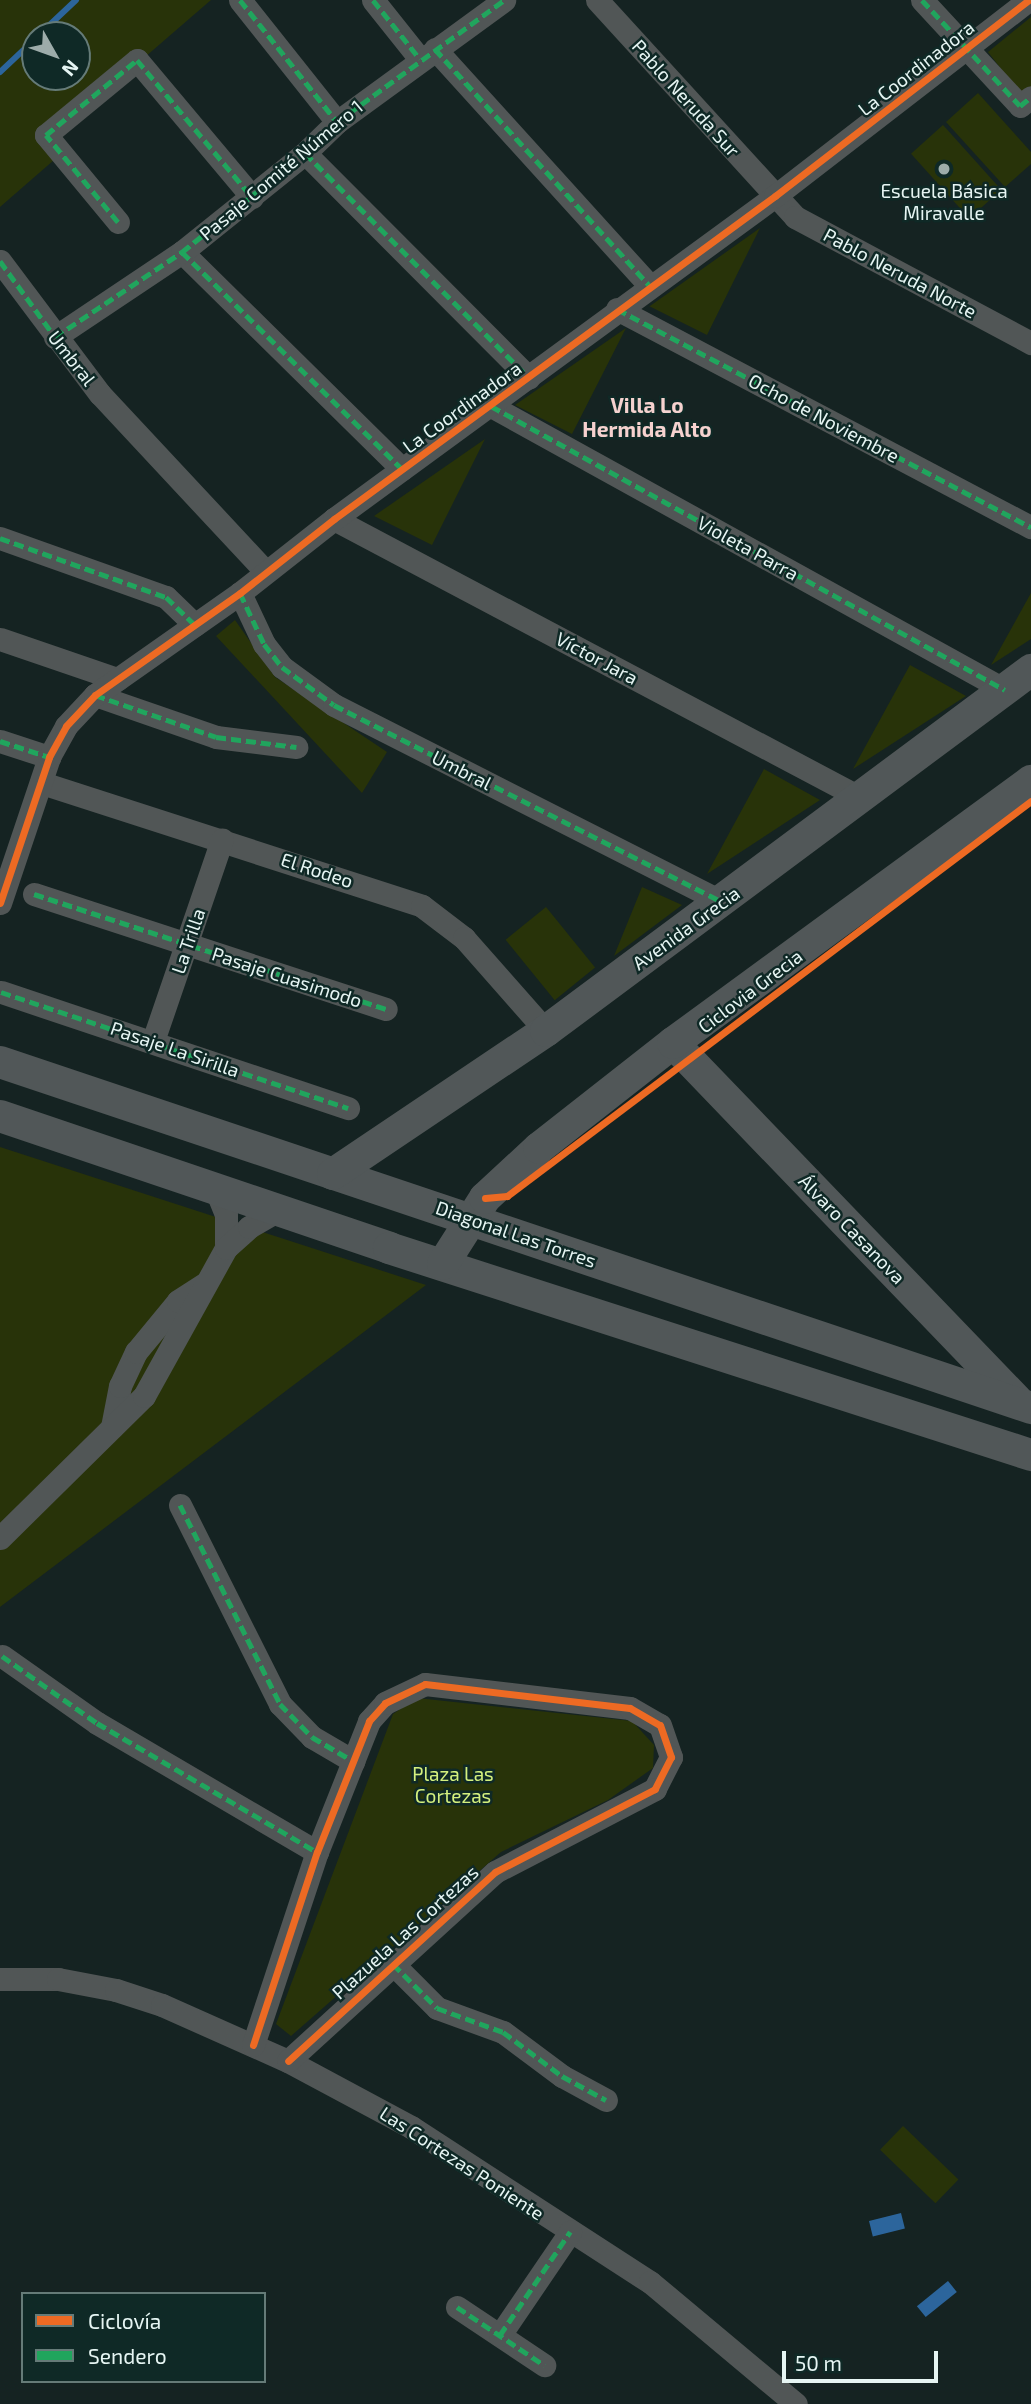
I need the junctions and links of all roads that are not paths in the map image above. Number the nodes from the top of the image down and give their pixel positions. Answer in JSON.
{"nodes":[{"id":1,"x":240,"y":0,"type":"edge"},
{"id":2,"x":373,"y":0,"type":"edge"},
{"id":3,"x":504,"y":0,"type":"edge"},
{"id":4,"x":597,"y":0,"type":"edge"},
{"id":5,"x":922,"y":0,"type":"edge"},
{"id":6,"x":1030,"y":0,"type":"edge"},
{"id":7,"x":967,"y":49,"type":"junction"},
{"id":8,"x":427,"y":54,"type":"junction"},
{"id":9,"x":1031,"y":97,"type":"edge"},
{"id":10,"x":337,"y":122,"type":"junction"},
{"id":11,"x":305,"y":153,"type":"junction"},
{"id":12,"x":775,"y":196,"type":"junction"},
{"id":13,"x":252,"y":197,"type":"junction"},
{"id":14,"x":118,"y":222,"type":"dead end"},
{"id":15,"x":182,"y":252,"type":"junction"},
{"id":16,"x":0,"y":261,"type":"edge"},
{"id":17,"x":649,"y":285,"type":"junction"},
{"id":18,"x":617,"y":309,"type":"junction"},
{"id":19,"x":55,"y":337,"type":"junction"},
{"id":20,"x":1031,"y":343,"type":"edge"},
{"id":21,"x":529,"y":378,"type":"junction"},
{"id":22,"x":491,"y":406,"type":"junction"},
{"id":23,"x":402,"y":470,"type":"junction"},
{"id":24,"x":334,"y":519,"type":"junction"},
{"id":25,"x":1031,"y":527,"type":"edge"},
{"id":26,"x":0,"y":538,"type":"edge"},
{"id":27,"x":266,"y":572,"type":"junction"},
{"id":28,"x":240,"y":593,"type":"junction"},
{"id":29,"x":195,"y":625,"type":"junction"},
{"id":30,"x":0,"y":639,"type":"edge"},
{"id":31,"x":1031,"y":670,"type":"edge"},
{"id":32,"x":117,"y":679,"type":"junction"},
{"id":33,"x":1005,"y":690,"type":"junction"},
{"id":34,"x":95,"y":695,"type":"junction"},
{"id":35,"x":0,"y":741,"type":"edge"},
{"id":36,"x":296,"y":747,"type":"dead end"},
{"id":37,"x":49,"y":758,"type":"junction"},
{"id":38,"x":1031,"y":781,"type":"edge"},
{"id":39,"x":42,"y":783,"type":"junction"},
{"id":40,"x":861,"y":797,"type":"junction"},
{"id":41,"x":222,"y":840,"type":"junction"},
{"id":42,"x":9,"y":846,"type":"edge"},
{"id":43,"x":34,"y":894,"type":"dead end"},
{"id":44,"x":722,"y":902,"type":"junction"},
{"id":45,"x":0,"y":903,"type":"edge"},
{"id":46,"x":188,"y":944,"type":"junction"},
{"id":47,"x":1,"y":992,"type":"edge"},
{"id":48,"x":386,"y":1009,"type":"dead end"},
{"id":49,"x":546,"y":1031,"type":"junction"},
{"id":50,"x":153,"y":1041,"type":"junction"},
{"id":51,"x":673,"y":1043,"type":"junction"},
{"id":52,"x":0,"y":1062,"type":"edge"},
{"id":53,"x":348,"y":1108,"type":"dead end"},
{"id":54,"x":0,"y":1116,"type":"edge"},
{"id":55,"x":333,"y":1174,"type":"junction"},
{"id":56,"x":214,"y":1185,"type":"junction"},
{"id":57,"x":279,"y":1210,"type":"junction"},
{"id":58,"x":471,"y":1220,"type":"junction"},
{"id":59,"x":226,"y":1248,"type":"junction"},
{"id":60,"x":443,"y":1264,"type":"junction"},
{"id":61,"x":1028,"y":1409,"type":"edge"},
{"id":62,"x":1031,"y":1455,"type":"edge"},
{"id":63,"x":180,"y":1504,"type":"dead end"},
{"id":64,"x":0,"y":1538,"type":"edge"},
{"id":65,"x":2,"y":1656,"type":"dead end"},
{"id":66,"x":353,"y":1761,"type":"junction"},
{"id":67,"x":317,"y":1852,"type":"junction"},
{"id":68,"x":393,"y":1965,"type":"junction"},
{"id":69,"x":0,"y":1979,"type":"edge"},
{"id":70,"x":253,"y":2045,"type":"junction"},
{"id":71,"x":288,"y":2061,"type":"junction"},
{"id":72,"x":606,"y":2101,"type":"dead end"},
{"id":73,"x":570,"y":2232,"type":"junction"},
{"id":74,"x":457,"y":2306,"type":"dead end"},
{"id":75,"x":500,"y":2335,"type":"junction"},
{"id":76,"x":544,"y":2365,"type":"dead end"},
{"id":77,"x":796,"y":2404,"type":"edge"}],
"edges":[{"from":1,"to":10,"type":"street"},
{"from":2,"to":8,"type":"street"},
{"from":3,"to":8,"type":"street","name":"Pasaje Comité Número 1"},
{"from":4,"to":12,"type":"street","name":"Pablo Neruda Sur"},
{"from":5,"to":7,"type":"street"},
{"from":6,"to":7,"type":"street","name":"La Coordinadora"},
{"from":7,"to":9,"type":"street"},
{"from":7,"to":12,"type":"street","name":"La Coordinadora"},
{"from":8,"to":10,"type":"street","name":"Pasaje Comité Número 1"},
{"from":8,"to":17,"type":"street"},
{"from":10,"to":11,"type":"street","name":"Pasaje Comité Número 1"},
{"from":11,"to":13,"type":"street","name":"Pasaje Comité Número 1"},
{"from":11,"to":21,"type":"street"},
{"from":12,"to":17,"type":"street","name":"La Coordinadora"},
{"from":12,"to":20,"type":"street","name":"Pablo Neruda Norte"},
{"from":13,"to":14,"type":"street"},
{"from":13,"to":15,"type":"street","name":"Pasaje Comité Número 1"},
{"from":15,"to":19,"type":"street","name":"Pasaje Comité Número 1"},
{"from":15,"to":23,"type":"street"},
{"from":16,"to":19,"type":"street","name":"Umbral"},
{"from":17,"to":18,"type":"street","name":"La Coordinadora"},
{"from":18,"to":21,"type":"street","name":"La Coordinadora"},
{"from":18,"to":25,"type":"street","name":"Ocho de Noviembre"},
{"from":19,"to":27,"type":"street","name":"Umbral"},
{"from":21,"to":22,"type":"street","name":"La Coordinadora"},
{"from":22,"to":23,"type":"street","name":"La Coordinadora"},
{"from":22,"to":33,"type":"street","name":"Violeta Parra"},
{"from":23,"to":24,"type":"street","name":"La Coordinadora"},
{"from":24,"to":27,"type":"street","name":"La Coordinadora"},
{"from":24,"to":40,"type":"street","name":"Víctor Jara"},
{"from":26,"to":29,"type":"street"},
{"from":27,"to":28,"type":"street","name":"La Coordinadora"},
{"from":28,"to":29,"type":"street","name":"La Coordinadora"},
{"from":28,"to":44,"type":"street","name":"Umbral"},
{"from":29,"to":32,"type":"street","name":"La Coordinadora"},
{"from":30,"to":32,"type":"street"},
{"from":31,"to":33,"type":"main road","name":"Avenida Grecia"},
{"from":32,"to":34,"type":"street","name":"La Coordinadora"},
{"from":33,"to":40,"type":"main road","name":"Avenida Grecia"},
{"from":34,"to":36,"type":"street"},
{"from":34,"to":37,"type":"street","name":"La Coordinadora"},
{"from":35,"to":37,"type":"street"},
{"from":37,"to":39,"type":"street","name":"La Coordinadora"},
{"from":38,"to":51,"type":"main road"},
{"from":39,"to":41,"type":"street","name":"El Rodeo"},
{"from":39,"to":42,"type":"street","name":"La Coordinadora"},
{"from":40,"to":44,"type":"main road","name":"Avenida Grecia"},
{"from":41,"to":46,"type":"street","name":"La Trilla"},
{"from":41,"to":49,"type":"street","name":"El Rodeo"},
{"from":42,"to":45,"type":"street","name":"La Coordinadora"},
{"from":43,"to":46,"type":"street","name":"Pasaje Cuasimodo"},
{"from":44,"to":49,"type":"main road","name":"Avenida Grecia"},
{"from":46,"to":48,"type":"street","name":"Pasaje Cuasimodo"},
{"from":46,"to":50,"type":"street","name":"La Trilla"},
{"from":47,"to":50,"type":"street","name":"Pasaje La Sirilla"},
{"from":49,"to":55,"type":"main road","name":"Avenida Grecia"},
{"from":50,"to":53,"type":"street","name":"Pasaje La Sirilla"},
{"from":51,"to":58,"type":"main road"},
{"from":51,"to":61,"type":"main road","name":"Álvaro Casanova"},
{"from":52,"to":55,"type":"main road","name":"Diagonal Las Torres"},
{"from":54,"to":56,"type":"main road"},
{"from":55,"to":58,"type":"main road","name":"Diagonal Las Torres"},
{"from":56,"to":57,"type":"main road"},
{"from":56,"to":59,"type":"street"},
{"from":57,"to":59,"type":"street"},
{"from":57,"to":60,"type":"main road"},
{"from":58,"to":60,"type":"main road"},
{"from":58,"to":61,"type":"main road","name":"Diagonal Las Torres"},
{"from":59,"to":64,"type":"street"},
{"from":60,"to":62,"type":"main road"},
{"from":63,"to":66,"type":"street"},
{"from":65,"to":67,"type":"street"},
{"from":66,"to":67,"type":"street","name":"Plazuela Las Cortezas"},
{"from":66,"to":68,"type":"street","name":"Plazuela Las Cortezas"},
{"from":67,"to":70,"type":"street","name":"Plazuela Las Cortezas"},
{"from":68,"to":71,"type":"street","name":"Plazuela Las Cortezas"},
{"from":68,"to":72,"type":"street"},
{"from":69,"to":70,"type":"street","name":"Las Cortezas Poniente"},
{"from":70,"to":71,"type":"street","name":"Las Cortezas Poniente"},
{"from":71,"to":73,"type":"street","name":"Las Cortezas Poniente"},
{"from":73,"to":75,"type":"street"},
{"from":73,"to":77,"type":"street","name":"Las Cortezas Poniente"},
{"from":74,"to":75,"type":"street"},
{"from":75,"to":76,"type":"street"}]}
